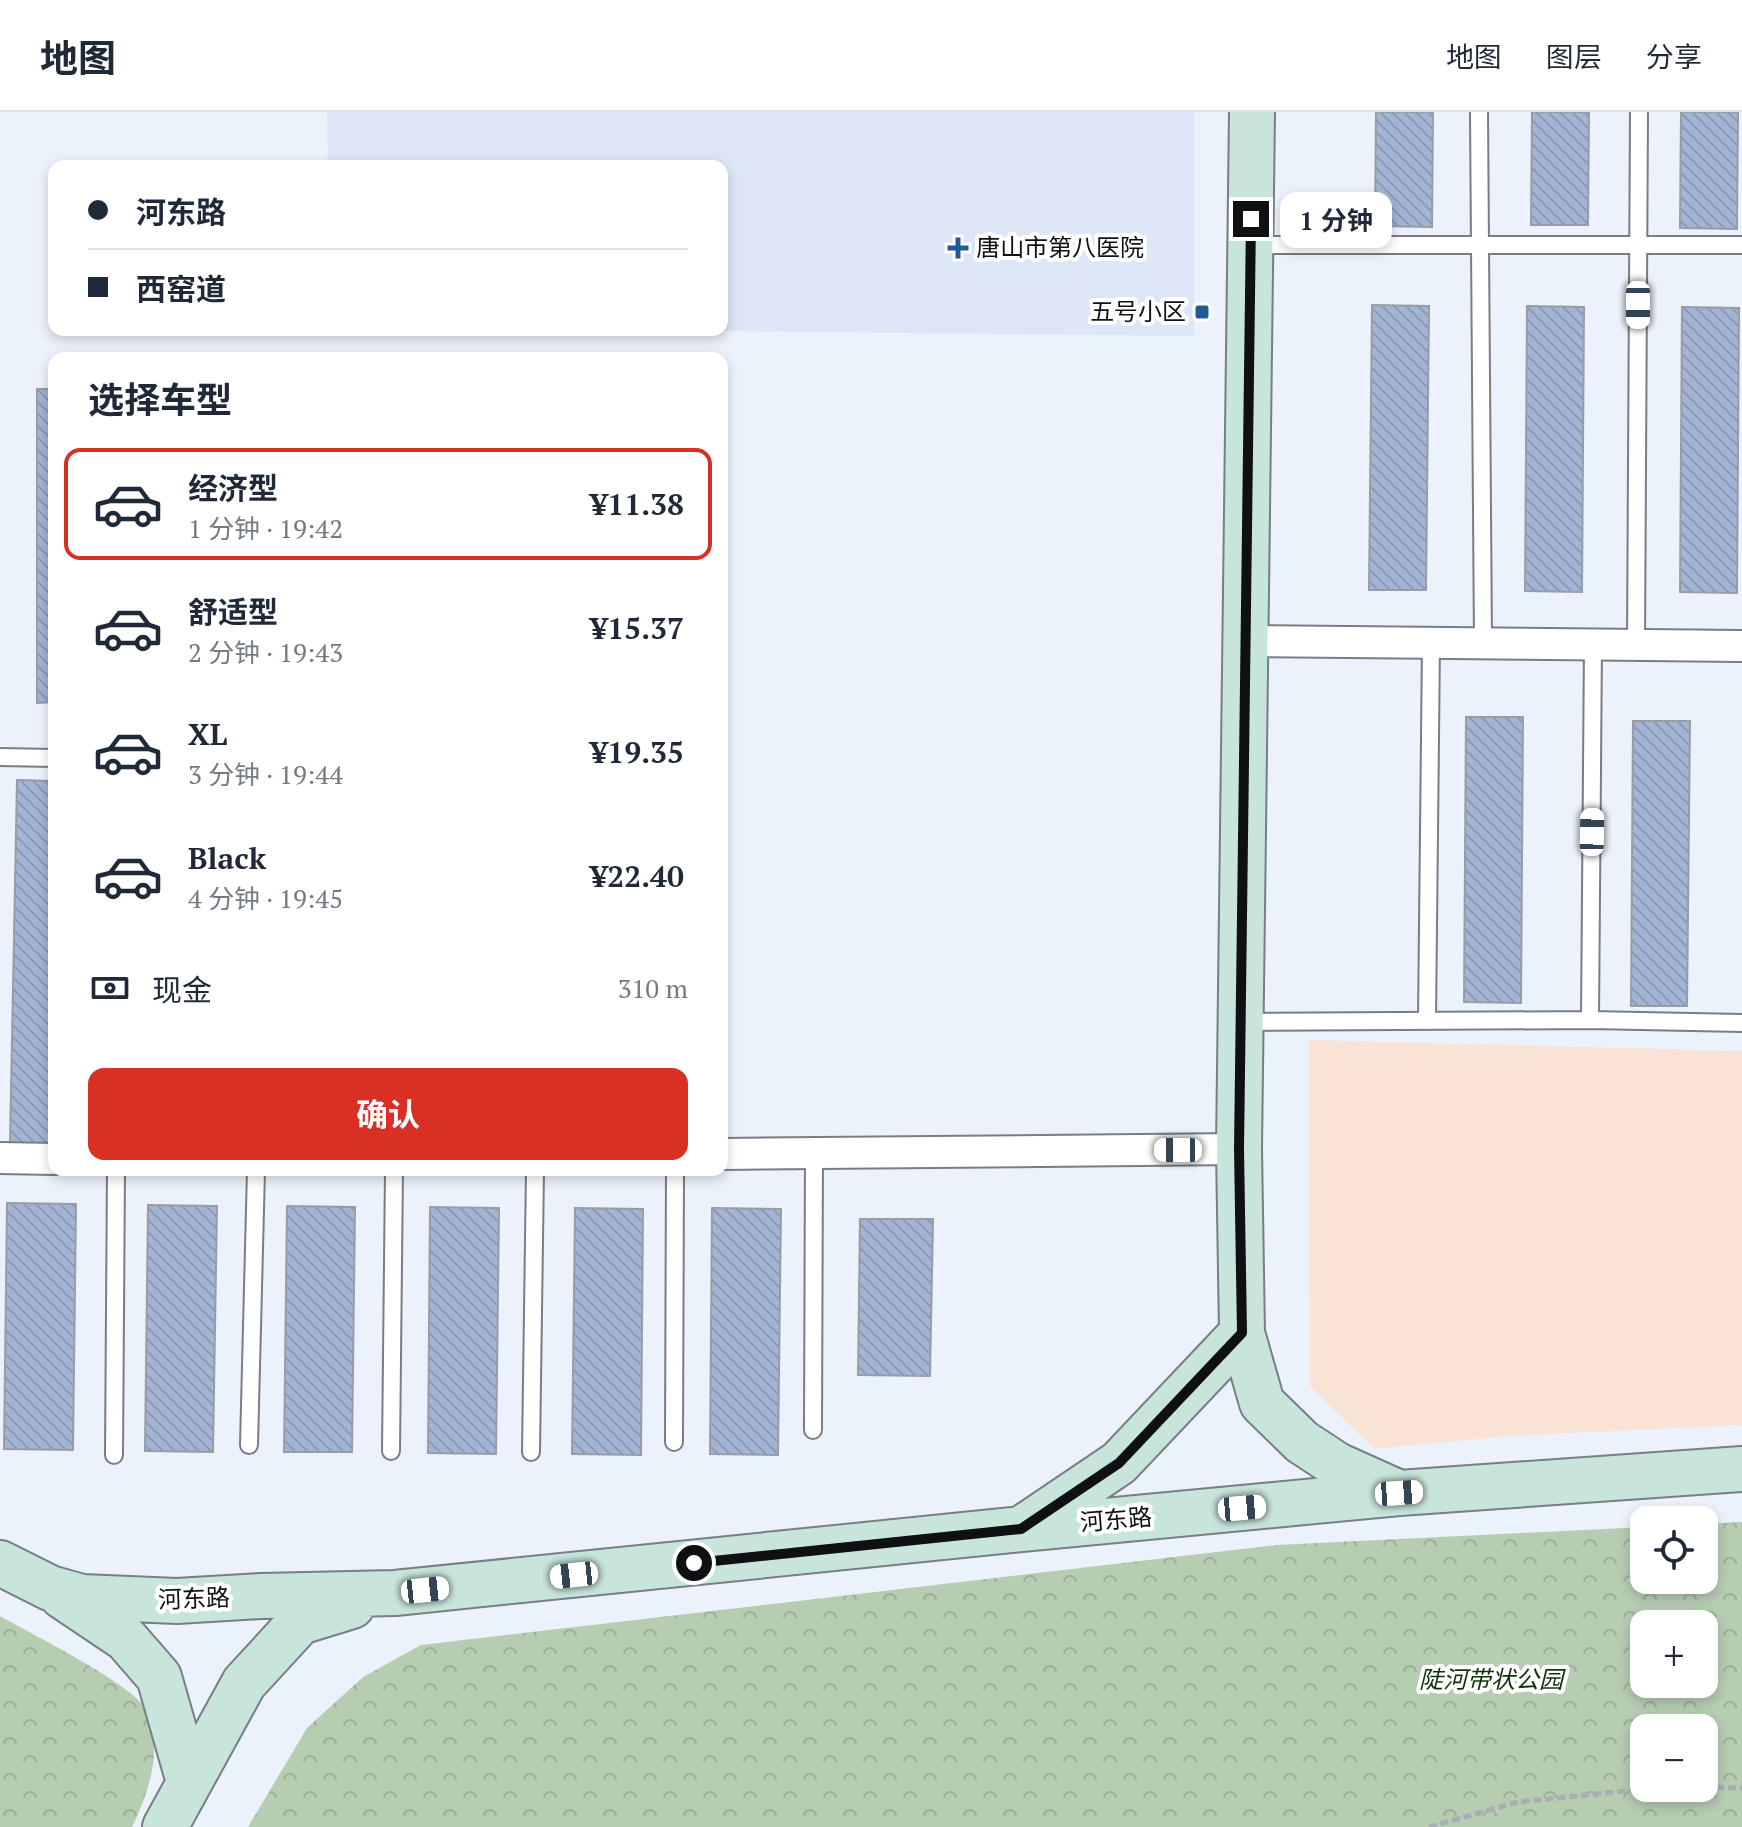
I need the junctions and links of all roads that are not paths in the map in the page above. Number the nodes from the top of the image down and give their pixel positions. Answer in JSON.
{"nodes":[{"id":1,"x":1252,"y":112,"type":"edge"},
{"id":2,"x":1479,"y":112,"type":"edge"},
{"id":3,"x":1639,"y":112,"type":"edge"},
{"id":4,"x":1479,"y":244,"type":"junction"},
{"id":5,"x":1638,"y":244,"type":"junction"},
{"id":6,"x":1250,"y":245,"type":"junction"},
{"id":7,"x":1742,"y":245,"type":"edge"},
{"id":8,"x":1246,"y":641,"type":"junction"},
{"id":9,"x":1431,"y":643,"type":"junction"},
{"id":10,"x":1483,"y":643,"type":"junction"},
{"id":11,"x":1593,"y":644,"type":"junction"},
{"id":12,"x":1636,"y":645,"type":"junction"},
{"id":13,"x":1742,"y":646,"type":"edge"},
{"id":14,"x":0,"y":757,"type":"edge"},
{"id":15,"x":48,"y":758,"type":"edge"},
{"id":16,"x":1590,"y":1020,"type":"junction"},
{"id":17,"x":1427,"y":1021,"type":"junction"},
{"id":18,"x":1241,"y":1022,"type":"junction"},
{"id":19,"x":1742,"y":1023,"type":"edge"},
{"id":20,"x":1239,"y":1149,"type":"junction"},
{"id":21,"x":814,"y":1153,"type":"junction"},
{"id":22,"x":728,"y":1154,"type":"edge"},
{"id":23,"x":0,"y":1158,"type":"edge"},
{"id":24,"x":48,"y":1159,"type":"edge"},
{"id":25,"x":116,"y":1176,"type":"edge"},
{"id":26,"x":256,"y":1176,"type":"edge"},
{"id":27,"x":394,"y":1176,"type":"edge"},
{"id":28,"x":535,"y":1176,"type":"edge"},
{"id":29,"x":675,"y":1176,"type":"edge"},
{"id":30,"x":1242,"y":1333,"type":"junction"},
{"id":31,"x":813,"y":1430,"type":"dead end"},
{"id":32,"x":674,"y":1442,"type":"dead end"},
{"id":33,"x":249,"y":1445,"type":"dead end"},
{"id":34,"x":391,"y":1451,"type":"dead end"},
{"id":35,"x":531,"y":1452,"type":"dead end"},
{"id":36,"x":114,"y":1455,"type":"dead end"},
{"id":37,"x":1742,"y":1469,"type":"edge"},
{"id":38,"x":1399,"y":1493,"type":"junction"},
{"id":39,"x":1021,"y":1529,"type":"junction"},
{"id":40,"x":0,"y":1563,"type":"edge"},
{"id":41,"x":50,"y":1588,"type":"junction"},
{"id":42,"x":395,"y":1593,"type":"junction"},
{"id":43,"x":189,"y":1782,"type":"junction"},
{"id":44,"x":165,"y":1827,"type":"edge"}],
"edges":[{"from":1,"to":6,"type":"street"},
{"from":2,"to":4,"type":"lane"},
{"from":3,"to":5,"type":"lane"},
{"from":4,"to":5,"type":"lane"},
{"from":4,"to":6,"type":"lane"},
{"from":4,"to":10,"type":"lane"},
{"from":5,"to":7,"type":"lane"},
{"from":5,"to":12,"type":"lane"},
{"from":6,"to":8,"type":"street"},
{"from":8,"to":9,"type":"street"},
{"from":8,"to":18,"type":"street"},
{"from":9,"to":10,"type":"street"},
{"from":9,"to":17,"type":"lane"},
{"from":10,"to":11,"type":"street"},
{"from":11,"to":12,"type":"street"},
{"from":11,"to":16,"type":"lane"},
{"from":12,"to":13,"type":"street"},
{"from":14,"to":15,"type":"lane"},
{"from":16,"to":17,"type":"lane"},
{"from":16,"to":19,"type":"lane"},
{"from":17,"to":18,"type":"lane"},
{"from":18,"to":20,"type":"street"},
{"from":20,"to":21,"type":"street"},
{"from":20,"to":30,"type":"street"},
{"from":21,"to":22,"type":"street"},
{"from":21,"to":31,"type":"lane"},
{"from":23,"to":24,"type":"street"},
{"from":25,"to":36,"type":"lane"},
{"from":26,"to":33,"type":"lane"},
{"from":27,"to":34,"type":"lane"},
{"from":28,"to":35,"type":"lane"},
{"from":29,"to":32,"type":"lane"},
{"from":30,"to":38,"type":"street"},
{"from":30,"to":39,"type":"street"},
{"from":37,"to":38,"type":"street","name":"河东路"},
{"from":38,"to":39,"type":"street","name":"河东路"},
{"from":39,"to":42,"type":"street","name":"河东路"},
{"from":40,"to":41,"type":"street","name":"河东路"},
{"from":41,"to":42,"type":"street","name":"河东路"},
{"from":41,"to":43,"type":"street"},
{"from":42,"to":43,"type":"street","name":"河东路"},
{"from":43,"to":44,"type":"street","name":"河东路"}]}
